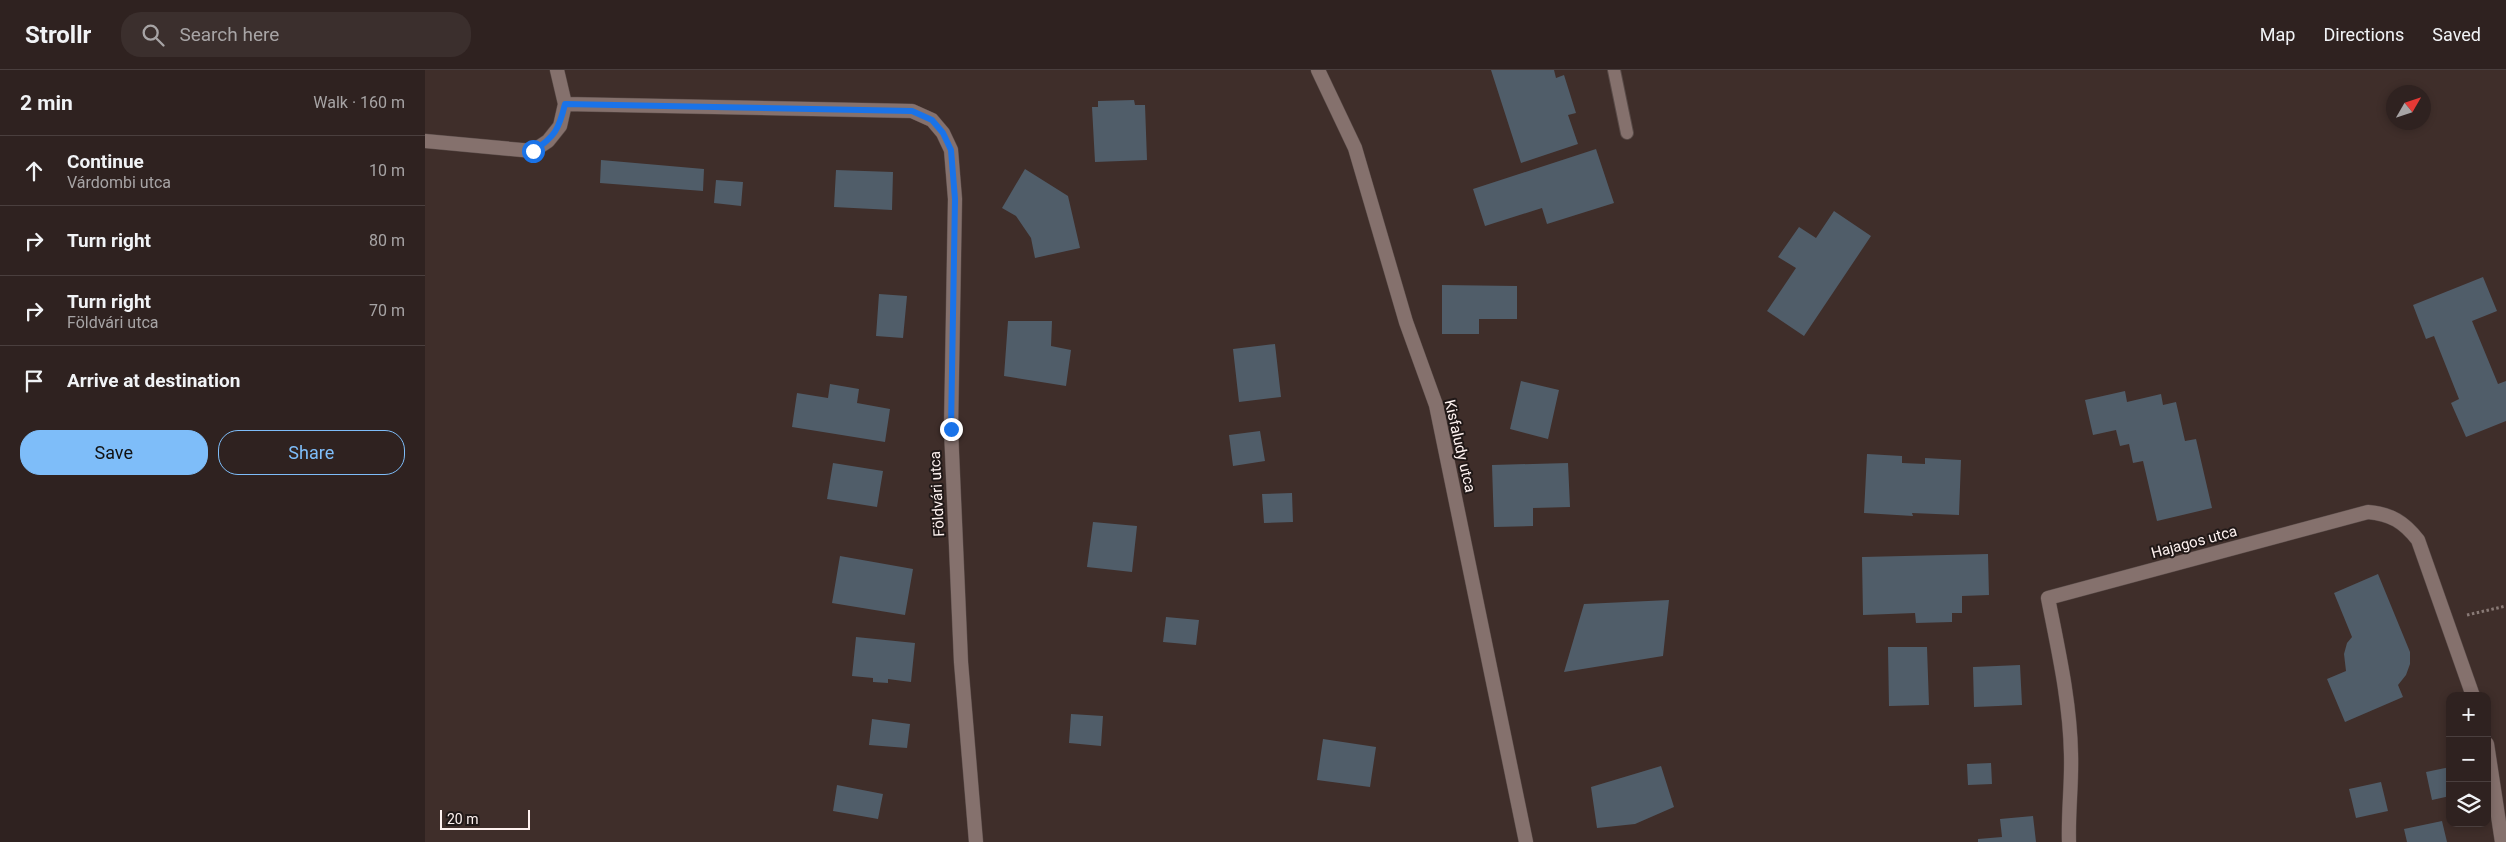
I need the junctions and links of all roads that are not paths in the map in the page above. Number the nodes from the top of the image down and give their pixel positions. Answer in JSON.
{"nodes":[{"id":1,"x":557,"y":70,"type":"edge"},
{"id":2,"x":1318,"y":70,"type":"edge"},
{"id":3,"x":1614,"y":70,"type":"edge"},
{"id":4,"x":565,"y":104,"type":"junction"},
{"id":5,"x":1627,"y":133,"type":"dead end"},
{"id":6,"x":425,"y":140,"type":"edge"},
{"id":7,"x":2472,"y":692,"type":"edge"},
{"id":8,"x":2491,"y":770,"type":"edge"},
{"id":9,"x":976,"y":842,"type":"edge"},
{"id":10,"x":1526,"y":842,"type":"edge"},
{"id":11,"x":2069,"y":842,"type":"edge"},
{"id":12,"x":2502,"y":842,"type":"edge"}],
"edges":[{"from":1,"to":4,"type":"street"},
{"from":2,"to":10,"type":"street","name":"Kisfaludy utca"},
{"from":3,"to":5,"type":"lane"},
{"from":4,"to":6,"type":"street"},
{"from":4,"to":9,"type":"street","name":"Földvári utca"},
{"from":7,"to":11,"type":"street","name":"Hajagos utca"},
{"from":8,"to":12,"type":"street"}]}
